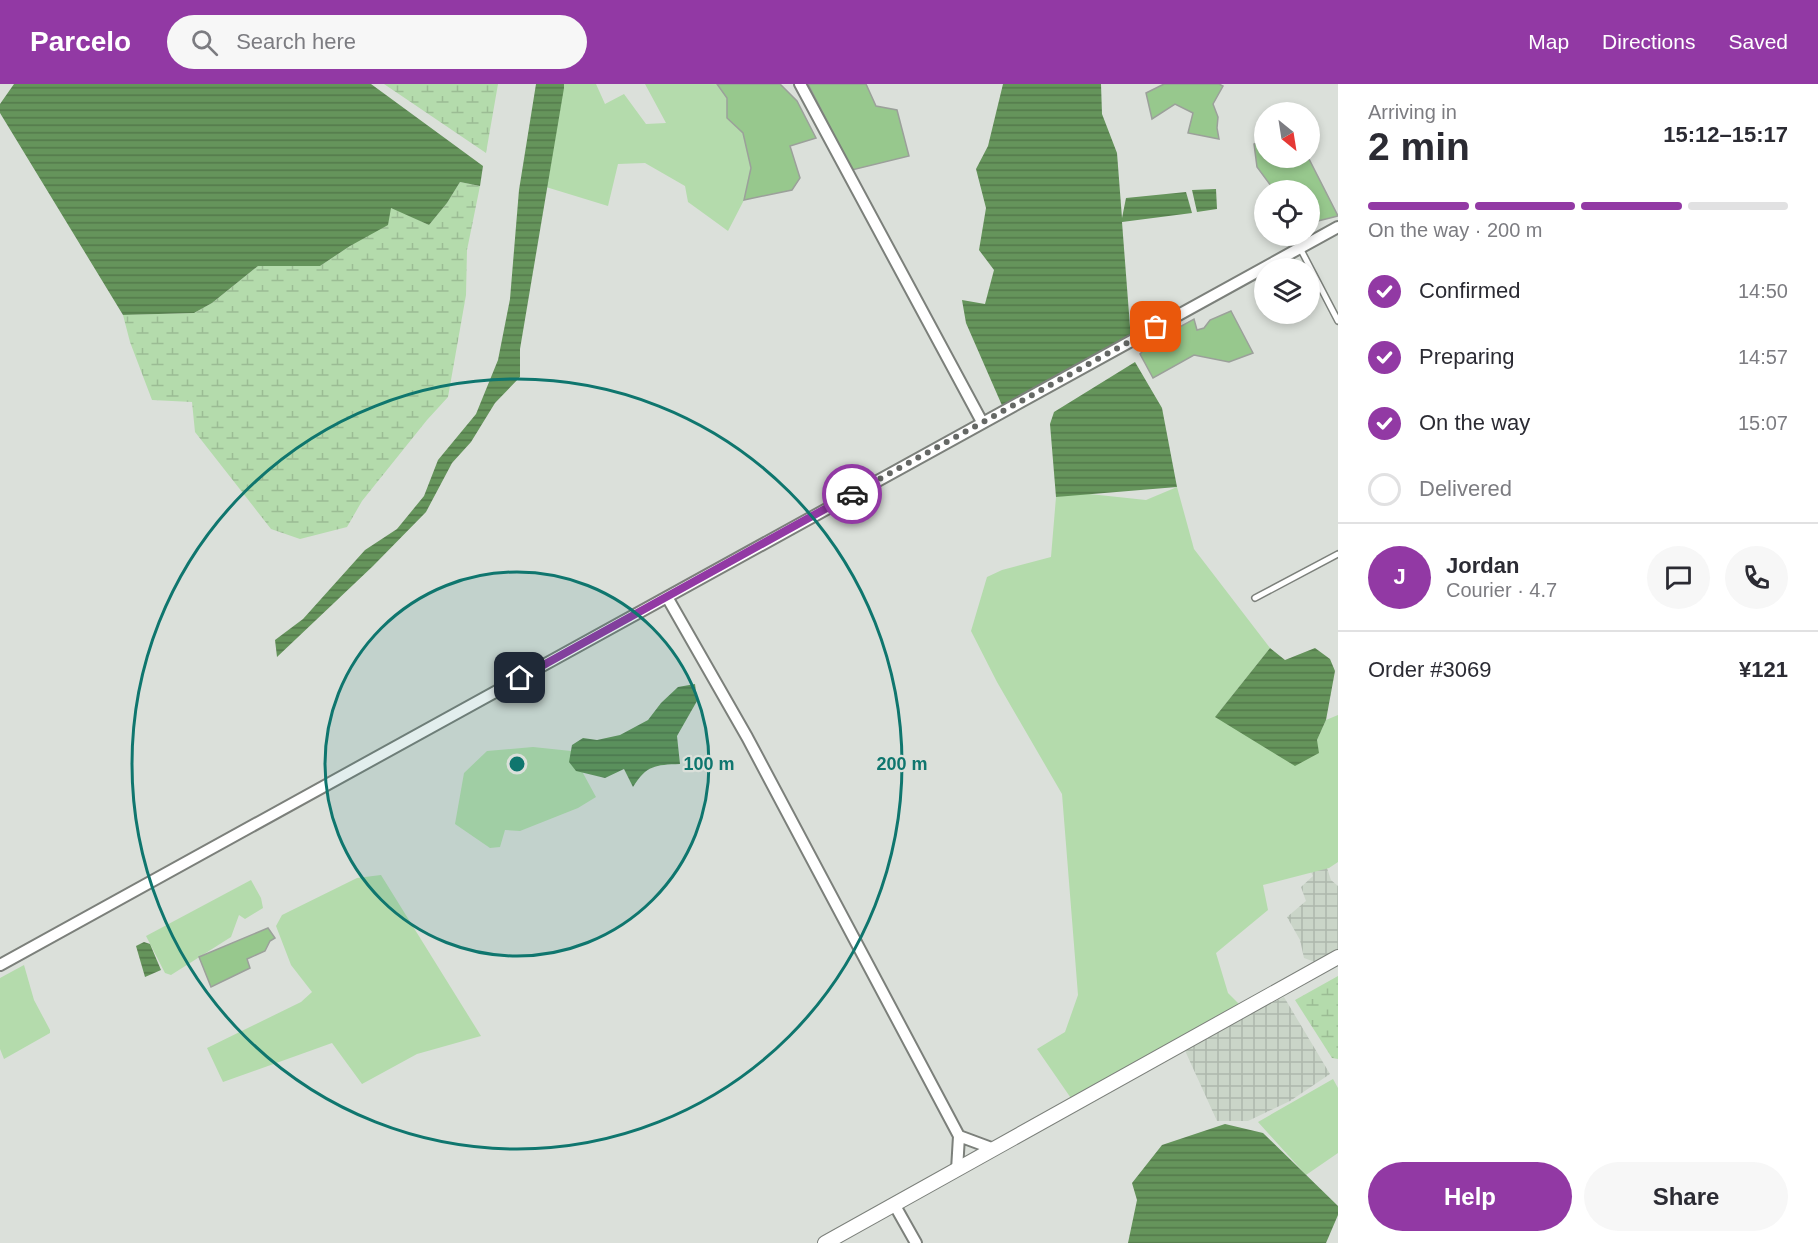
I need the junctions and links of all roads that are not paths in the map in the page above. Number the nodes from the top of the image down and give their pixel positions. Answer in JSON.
{"nodes":[{"id":1,"x":800,"y":84,"type":"edge"},
{"id":2,"x":1338,"y":227,"type":"edge"},
{"id":3,"x":1300,"y":248,"type":"junction"},
{"id":4,"x":1338,"y":321,"type":"edge"},
{"id":5,"x":982,"y":422,"type":"junction"},
{"id":6,"x":1338,"y":554,"type":"edge"},
{"id":7,"x":667,"y":597,"type":"junction"},
{"id":8,"x":1255,"y":598,"type":"dead end"},
{"id":9,"x":1338,"y":957,"type":"edge"},
{"id":10,"x":0,"y":965,"type":"edge"},
{"id":11,"x":959,"y":1136,"type":"junction"},
{"id":12,"x":994,"y":1149,"type":"junction"},
{"id":13,"x":957,"y":1170,"type":"junction"},
{"id":14,"x":894,"y":1204,"type":"junction"},
{"id":15,"x":825,"y":1243,"type":"edge"},
{"id":16,"x":916,"y":1243,"type":"edge"}],
"edges":[{"from":1,"to":5,"type":"street"},
{"from":2,"to":3,"type":"street"},
{"from":3,"to":4,"type":"lane"},
{"from":3,"to":5,"type":"street"},
{"from":5,"to":7,"type":"street"},
{"from":6,"to":8,"type":"lane"},
{"from":7,"to":10,"type":"street"},
{"from":7,"to":11,"type":"street"},
{"from":9,"to":12,"type":"street"},
{"from":11,"to":12,"type":"street"},
{"from":11,"to":13,"type":"street"},
{"from":12,"to":13,"type":"street"},
{"from":13,"to":14,"type":"street"},
{"from":14,"to":15,"type":"street"},
{"from":14,"to":16,"type":"street"}]}
